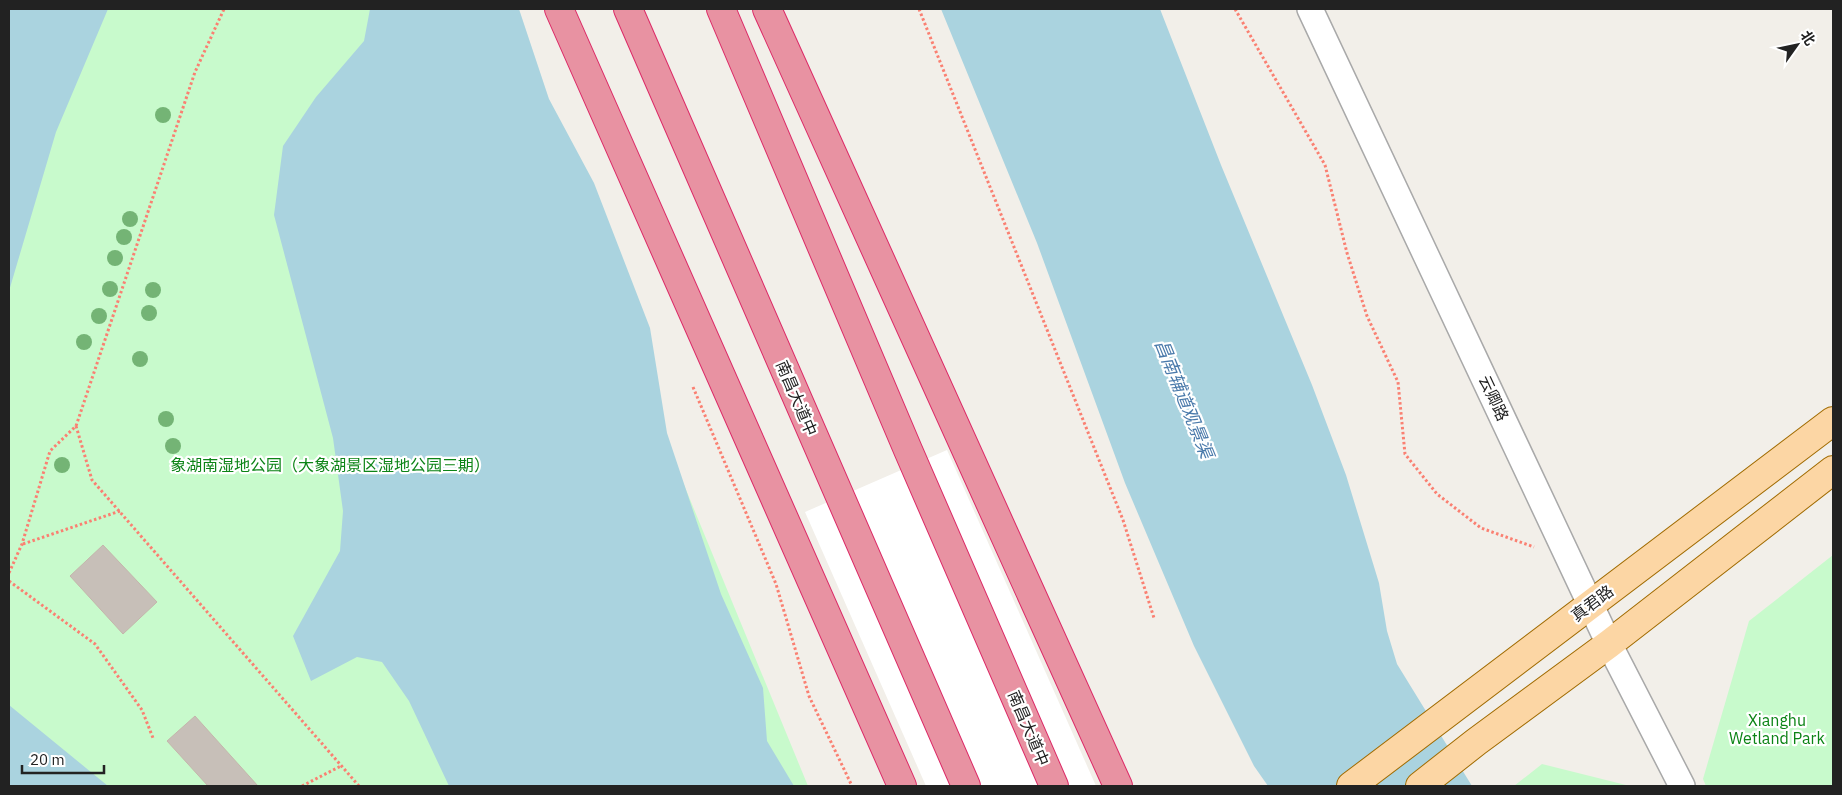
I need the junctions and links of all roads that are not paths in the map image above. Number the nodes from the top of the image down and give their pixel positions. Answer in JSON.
{"nodes":[{"id":1,"x":559,"y":9,"type":"edge"},
{"id":2,"x":628,"y":9,"type":"edge"},
{"id":3,"x":720,"y":9,"type":"edge"},
{"id":4,"x":767,"y":9,"type":"edge"},
{"id":5,"x":1310,"y":9,"type":"edge"},
{"id":6,"x":1833,"y":421,"type":"edge"},
{"id":7,"x":1833,"y":470,"type":"edge"},
{"id":8,"x":1591,"y":603,"type":"junction"},
{"id":9,"x":1609,"y":644,"type":"junction"},
{"id":10,"x":902,"y":786,"type":"edge"},
{"id":11,"x":966,"y":786,"type":"edge"},
{"id":12,"x":1054,"y":786,"type":"edge"},
{"id":13,"x":1118,"y":786,"type":"edge"},
{"id":14,"x":1351,"y":786,"type":"edge"},
{"id":15,"x":1420,"y":786,"type":"edge"},
{"id":16,"x":1682,"y":786,"type":"edge"}],
"edges":[{"from":1,"to":10,"type":"highway"},
{"from":2,"to":11,"type":"highway","name":"南昌大道中"},
{"from":3,"to":12,"type":"highway","name":"南昌大道中"},
{"from":4,"to":13,"type":"highway"},
{"from":5,"to":8,"type":"street","name":"云卿路"},
{"from":6,"to":8,"type":"main road","name":"真君路"},
{"from":7,"to":9,"type":"main road"},
{"from":8,"to":9,"type":"street","name":"云卿路"},
{"from":8,"to":14,"type":"main road","name":"真君路"},
{"from":9,"to":15,"type":"main road"},
{"from":9,"to":16,"type":"street","name":"云卿路"}]}
